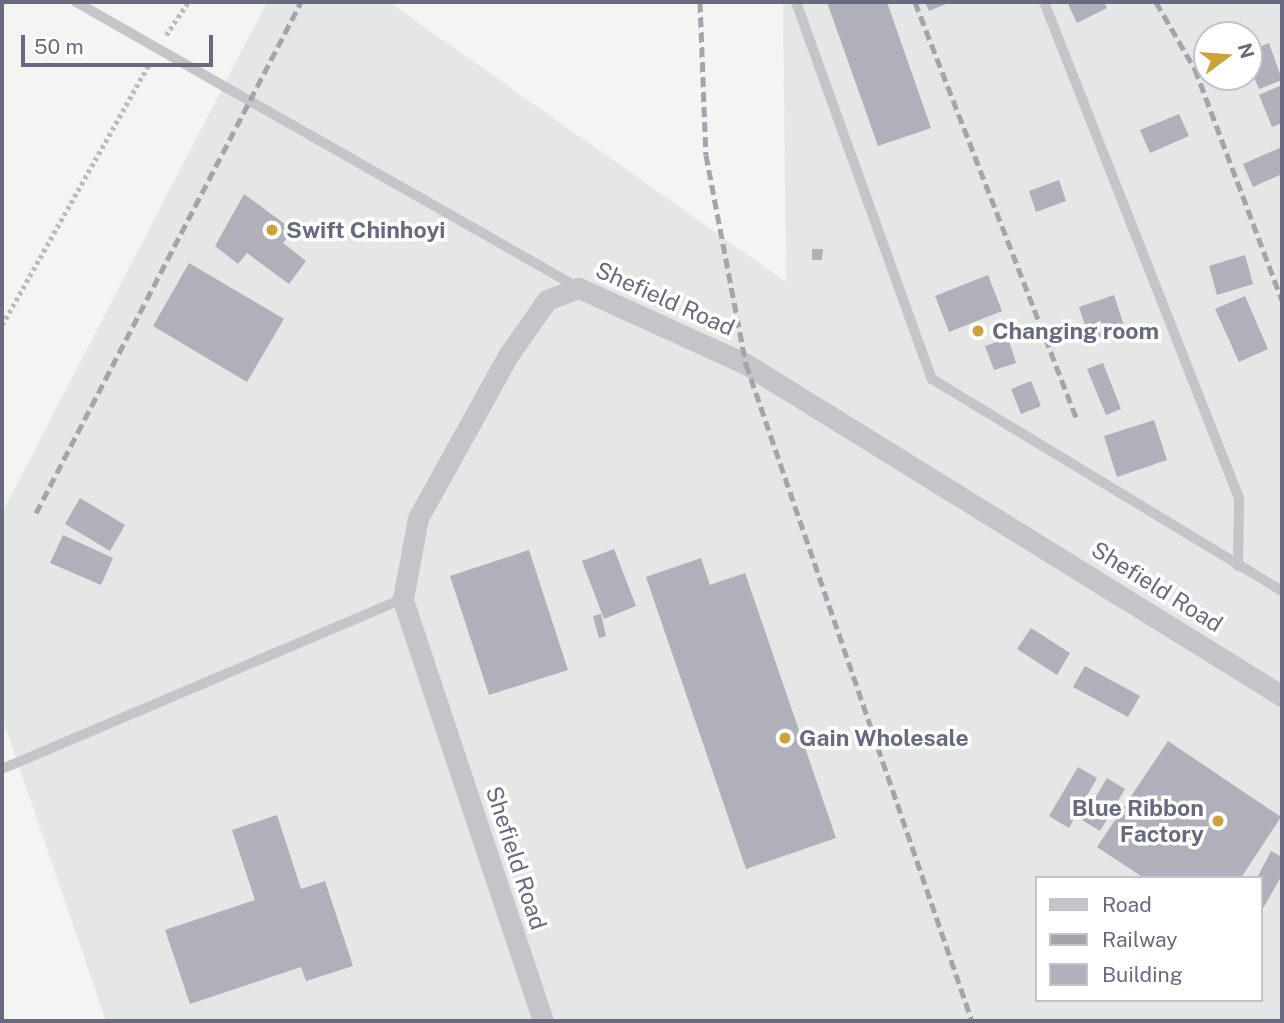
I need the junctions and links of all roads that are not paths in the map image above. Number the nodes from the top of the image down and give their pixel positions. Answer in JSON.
{"nodes":[{"id":1,"x":75,"y":2,"type":"edge"},
{"id":2,"x":796,"y":2,"type":"edge"},
{"id":3,"x":1044,"y":2,"type":"edge"},
{"id":4,"x":579,"y":288,"type":"junction"},
{"id":5,"x":1238,"y":566,"type":"junction"},
{"id":6,"x":1282,"y":591,"type":"edge"},
{"id":7,"x":403,"y":599,"type":"junction"},
{"id":8,"x":1282,"y":696,"type":"edge"},
{"id":9,"x":2,"y":769,"type":"edge"},
{"id":10,"x":543,"y":1021,"type":"edge"}],
"edges":[{"from":1,"to":4,"type":"lane"},
{"from":2,"to":5,"type":"lane"},
{"from":3,"to":5,"type":"lane"},
{"from":4,"to":7,"type":"street","name":"Shefield Road"},
{"from":4,"to":8,"type":"street","name":"Shefield Road"},
{"from":5,"to":6,"type":"lane"},
{"from":7,"to":9,"type":"lane"},
{"from":7,"to":10,"type":"street","name":"Shefield Road"}]}
